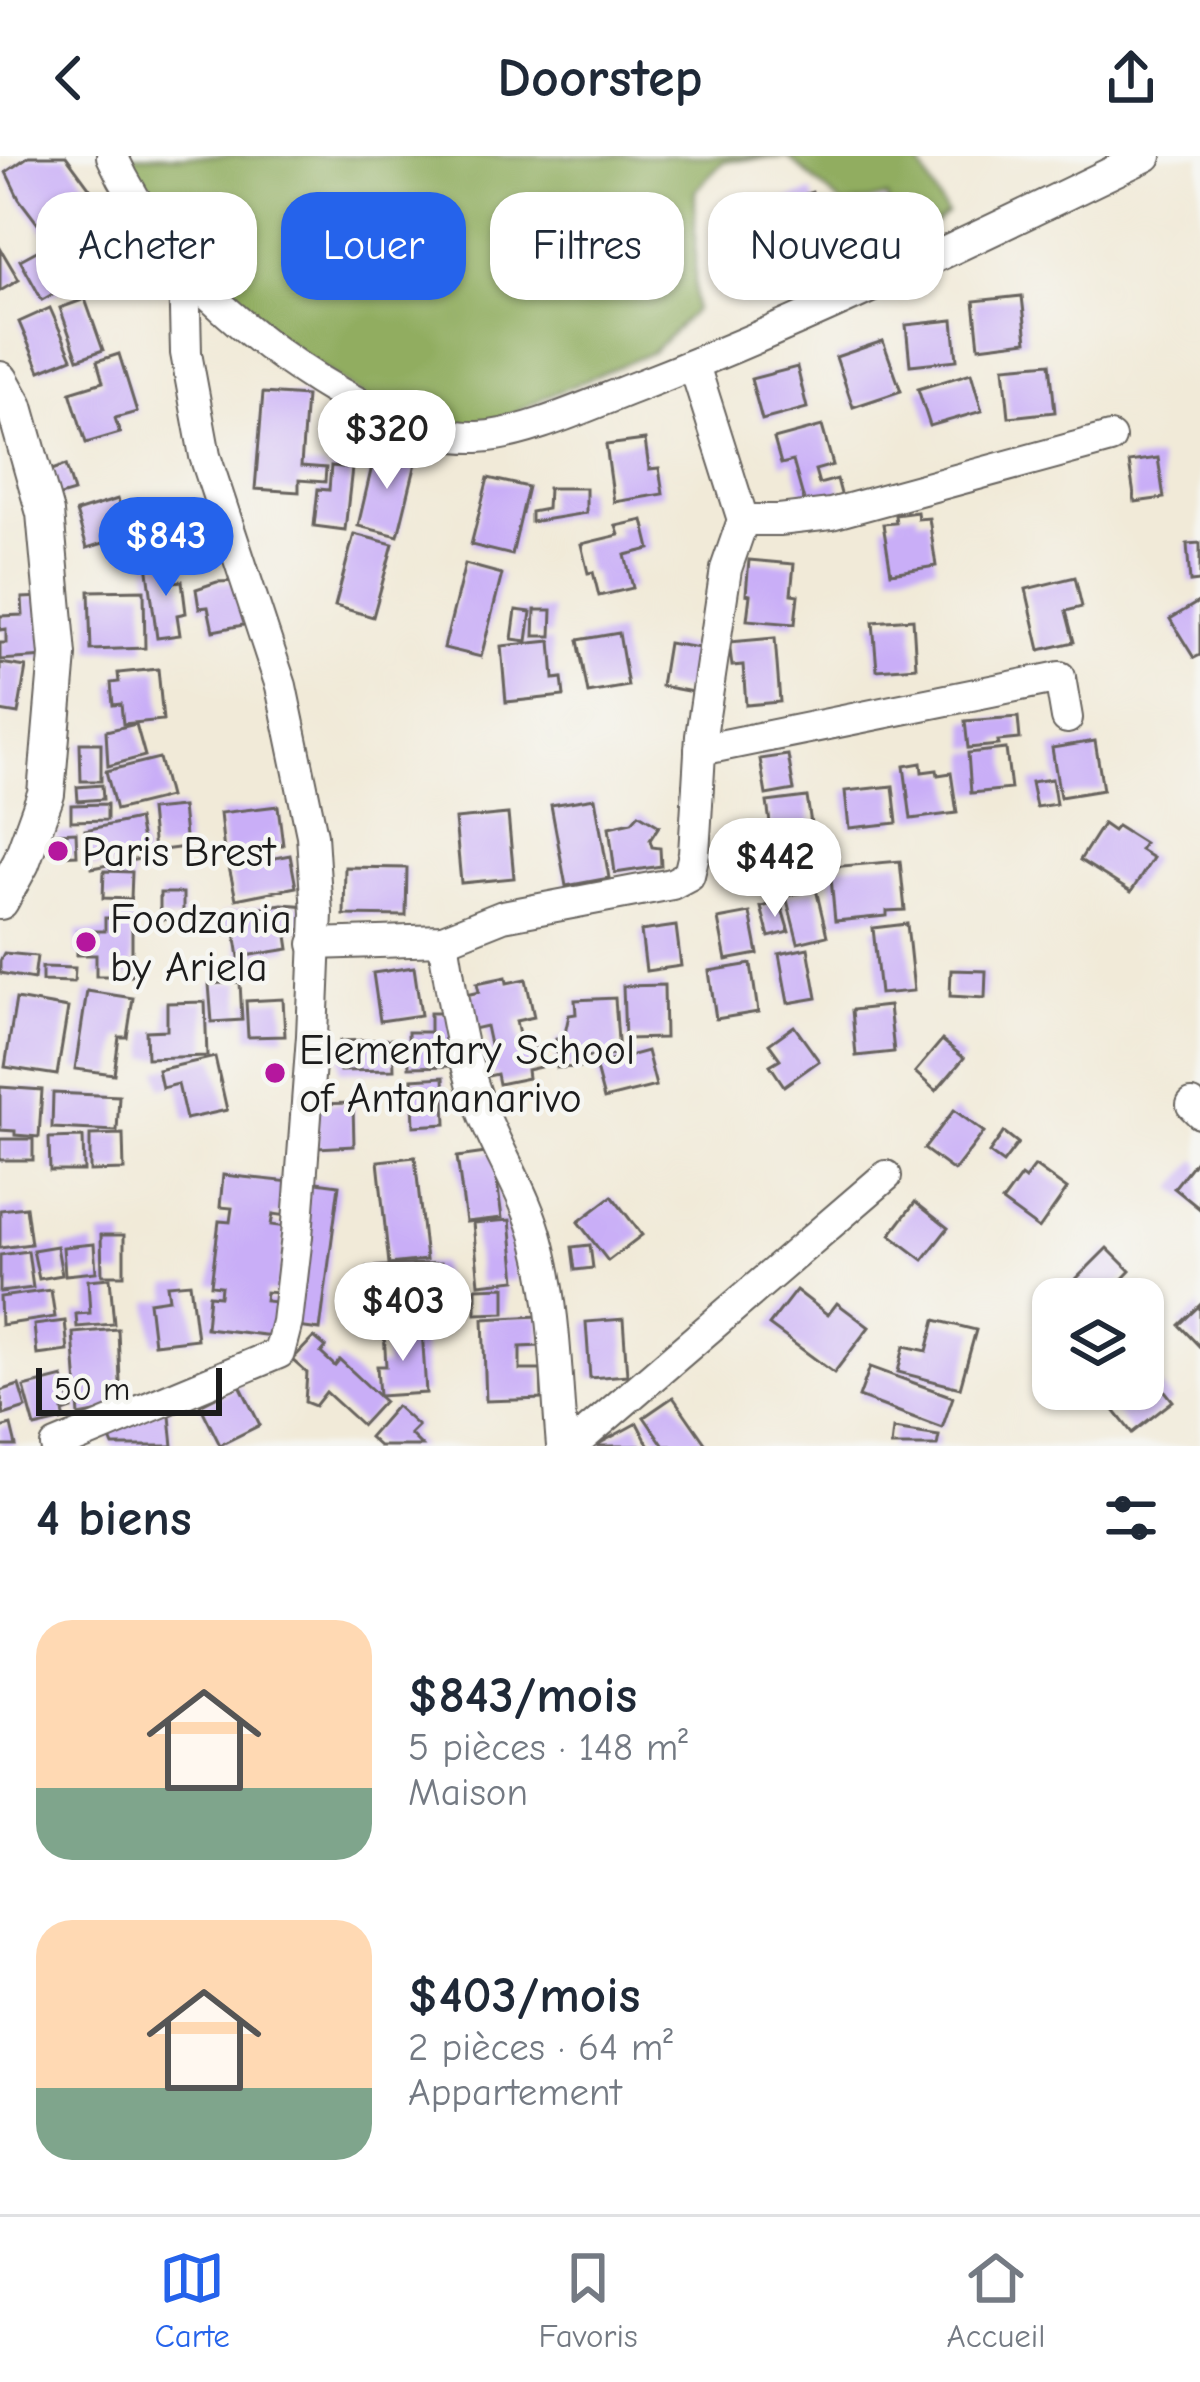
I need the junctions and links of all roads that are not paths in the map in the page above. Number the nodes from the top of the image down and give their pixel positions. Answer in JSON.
{"nodes":[{"id":1,"x":112,"y":156,"type":"edge"},
{"id":2,"x":1146,"y":156,"type":"edge"},
{"id":3,"x":132,"y":192,"type":"edge"},
{"id":4,"x":185,"y":300,"type":"edge"},
{"id":5,"x":217,"y":300,"type":"edge"},
{"id":6,"x":694,"y":365,"type":"junction"},
{"id":7,"x":0,"y":380,"type":"edge"},
{"id":8,"x":1110,"y":438,"type":"dead end"},
{"id":9,"x":743,"y":520,"type":"junction"},
{"id":10,"x":1067,"y":718,"type":"dead end"},
{"id":11,"x":700,"y":750,"type":"junction"},
{"id":12,"x":0,"y":900,"type":"edge"},
{"id":13,"x":443,"y":940,"type":"junction"},
{"id":14,"x":314,"y":944,"type":"junction"},
{"id":15,"x":886,"y":1176,"type":"dead end"},
{"id":16,"x":56,"y":1446,"type":"edge"},
{"id":17,"x":562,"y":1446,"type":"edge"},
{"id":18,"x":572,"y":1446,"type":"edge"}],
"edges":[{"from":1,"to":3,"type":"street"},
{"from":2,"to":6,"type":"street"},
{"from":4,"to":14,"type":"street"},
{"from":5,"to":6,"type":"street"},
{"from":6,"to":9,"type":"street"},
{"from":7,"to":12,"type":"main road"},
{"from":8,"to":9,"type":"street"},
{"from":9,"to":11,"type":"street"},
{"from":10,"to":11,"type":"street"},
{"from":11,"to":13,"type":"street"},
{"from":13,"to":14,"type":"street"},
{"from":13,"to":17,"type":"street"},
{"from":14,"to":16,"type":"street"},
{"from":15,"to":18,"type":"street"}]}
